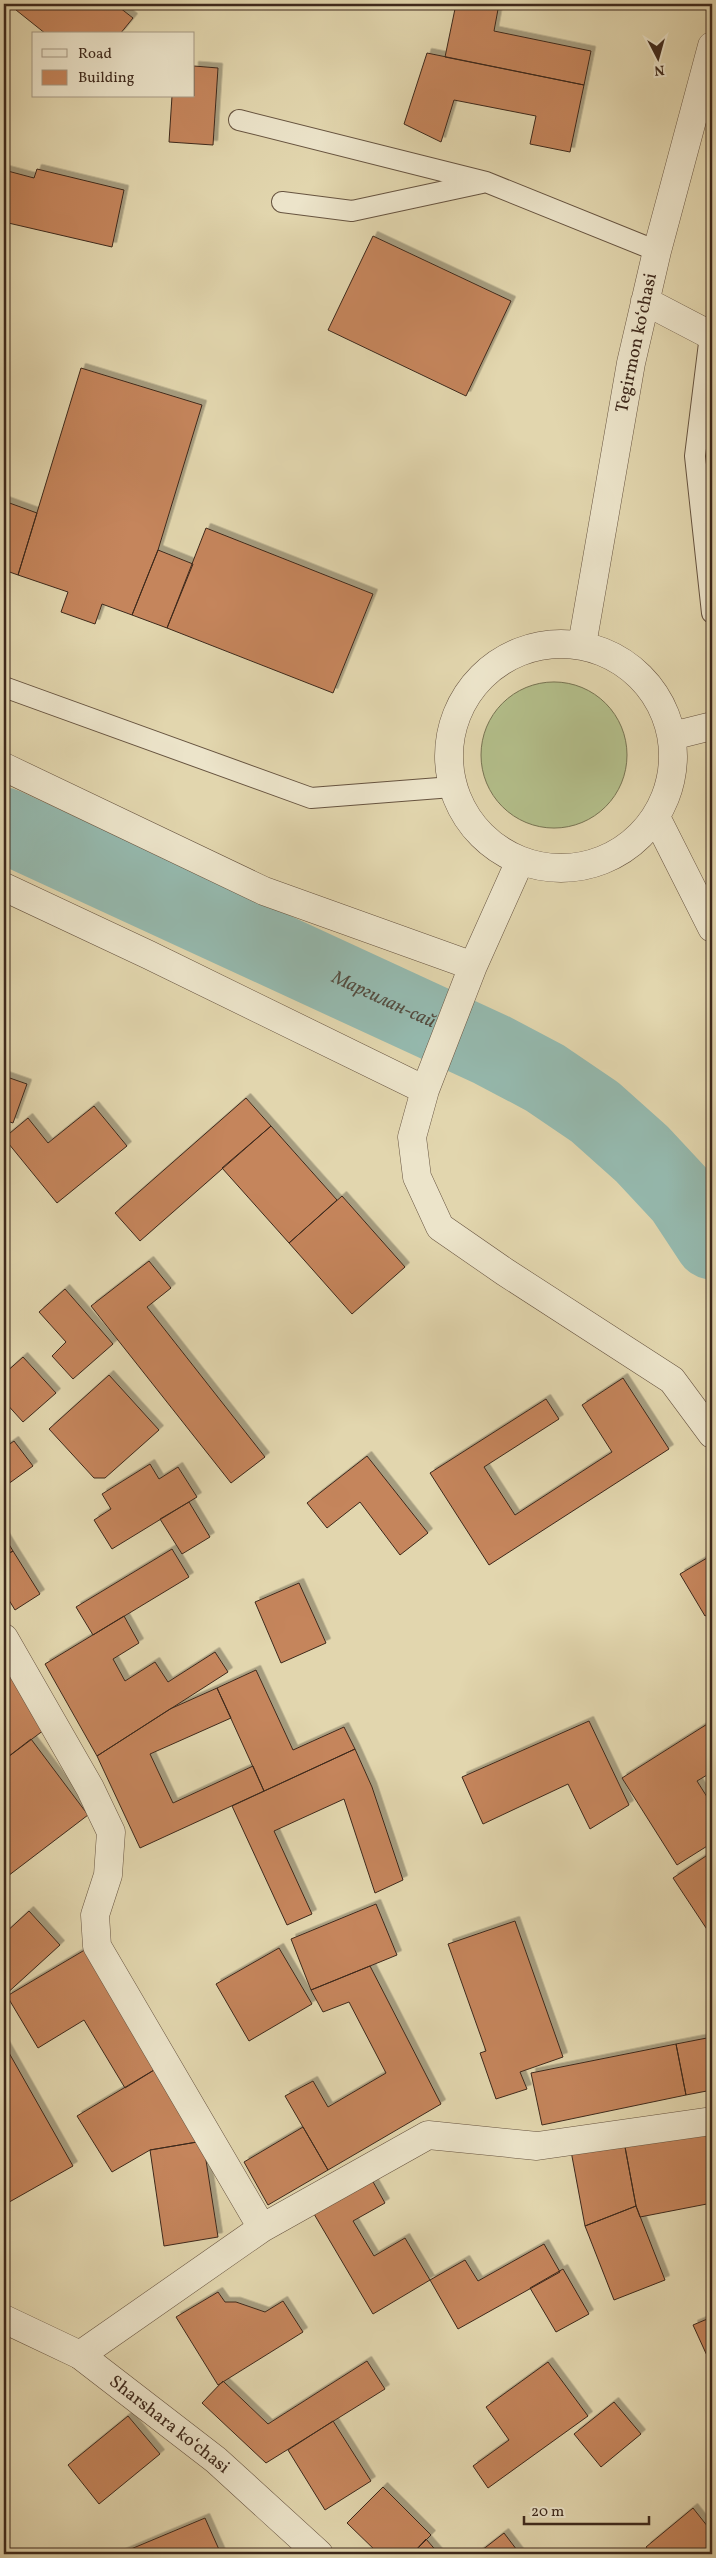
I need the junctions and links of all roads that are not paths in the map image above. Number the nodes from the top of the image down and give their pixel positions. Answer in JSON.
{"nodes":[{"id":1,"x":712,"y":46,"type":"edge"},
{"id":2,"x":239,"y":120,"type":"dead end"},
{"id":3,"x":486,"y":182,"type":"junction"},
{"id":4,"x":282,"y":202,"type":"dead end"},
{"id":5,"x":657,"y":251,"type":"junction"},
{"id":6,"x":645,"y":301,"type":"junction"},
{"id":7,"x":711,"y":336,"type":"edge"},
{"id":8,"x":712,"y":613,"type":"edge"},
{"id":9,"x":582,"y":645,"type":"junction"},
{"id":10,"x":4,"y":687,"type":"edge"},
{"id":11,"x":712,"y":726,"type":"edge"},
{"id":12,"x":672,"y":736,"type":"junction"},
{"id":13,"x":4,"y":767,"type":"edge"},
{"id":14,"x":452,"y":786,"type":"junction"},
{"id":15,"x":656,"y":817,"type":"junction"},
{"id":16,"x":520,"y":861,"type":"junction"},
{"id":17,"x":4,"y":887,"type":"edge"},
{"id":18,"x":712,"y":928,"type":"edge"},
{"id":19,"x":473,"y":966,"type":"junction"},
{"id":20,"x":425,"y":1090,"type":"junction"},
{"id":21,"x":712,"y":1434,"type":"edge"},
{"id":22,"x":4,"y":1638,"type":"edge"},
{"id":23,"x":712,"y":2121,"type":"edge"},
{"id":24,"x":262,"y":2228,"type":"junction"},
{"id":25,"x":4,"y":2319,"type":"edge"},
{"id":26,"x":80,"y":2355,"type":"junction"},
{"id":27,"x":319,"y":2554,"type":"edge"}],
"edges":[{"from":1,"to":5,"type":"street","name":"Tegirmon koʻchasi"},
{"from":2,"to":3,"type":"lane"},
{"from":3,"to":4,"type":"lane"},
{"from":3,"to":5,"type":"lane"},
{"from":5,"to":6,"type":"street","name":"Tegirmon koʻchasi"},
{"from":6,"to":7,"type":"street"},
{"from":6,"to":9,"type":"street","name":"Tegirmon koʻchasi"},
{"from":7,"to":8,"type":"lane"},
{"from":9,"to":12,"type":"street"},
{"from":9,"to":14,"type":"street"},
{"from":10,"to":14,"type":"lane"},
{"from":11,"to":12,"type":"street"},
{"from":12,"to":15,"type":"street"},
{"from":13,"to":19,"type":"street"},
{"from":14,"to":16,"type":"street"},
{"from":15,"to":16,"type":"street"},
{"from":15,"to":18,"type":"street"},
{"from":16,"to":19,"type":"street"},
{"from":17,"to":20,"type":"street"},
{"from":19,"to":20,"type":"street"},
{"from":20,"to":21,"type":"street"},
{"from":22,"to":24,"type":"street"},
{"from":23,"to":24,"type":"street"},
{"from":24,"to":26,"type":"street"},
{"from":25,"to":26,"type":"street","name":"Sharshara koʻchasi"},
{"from":26,"to":27,"type":"street","name":"Sharshara koʻchasi"}]}
